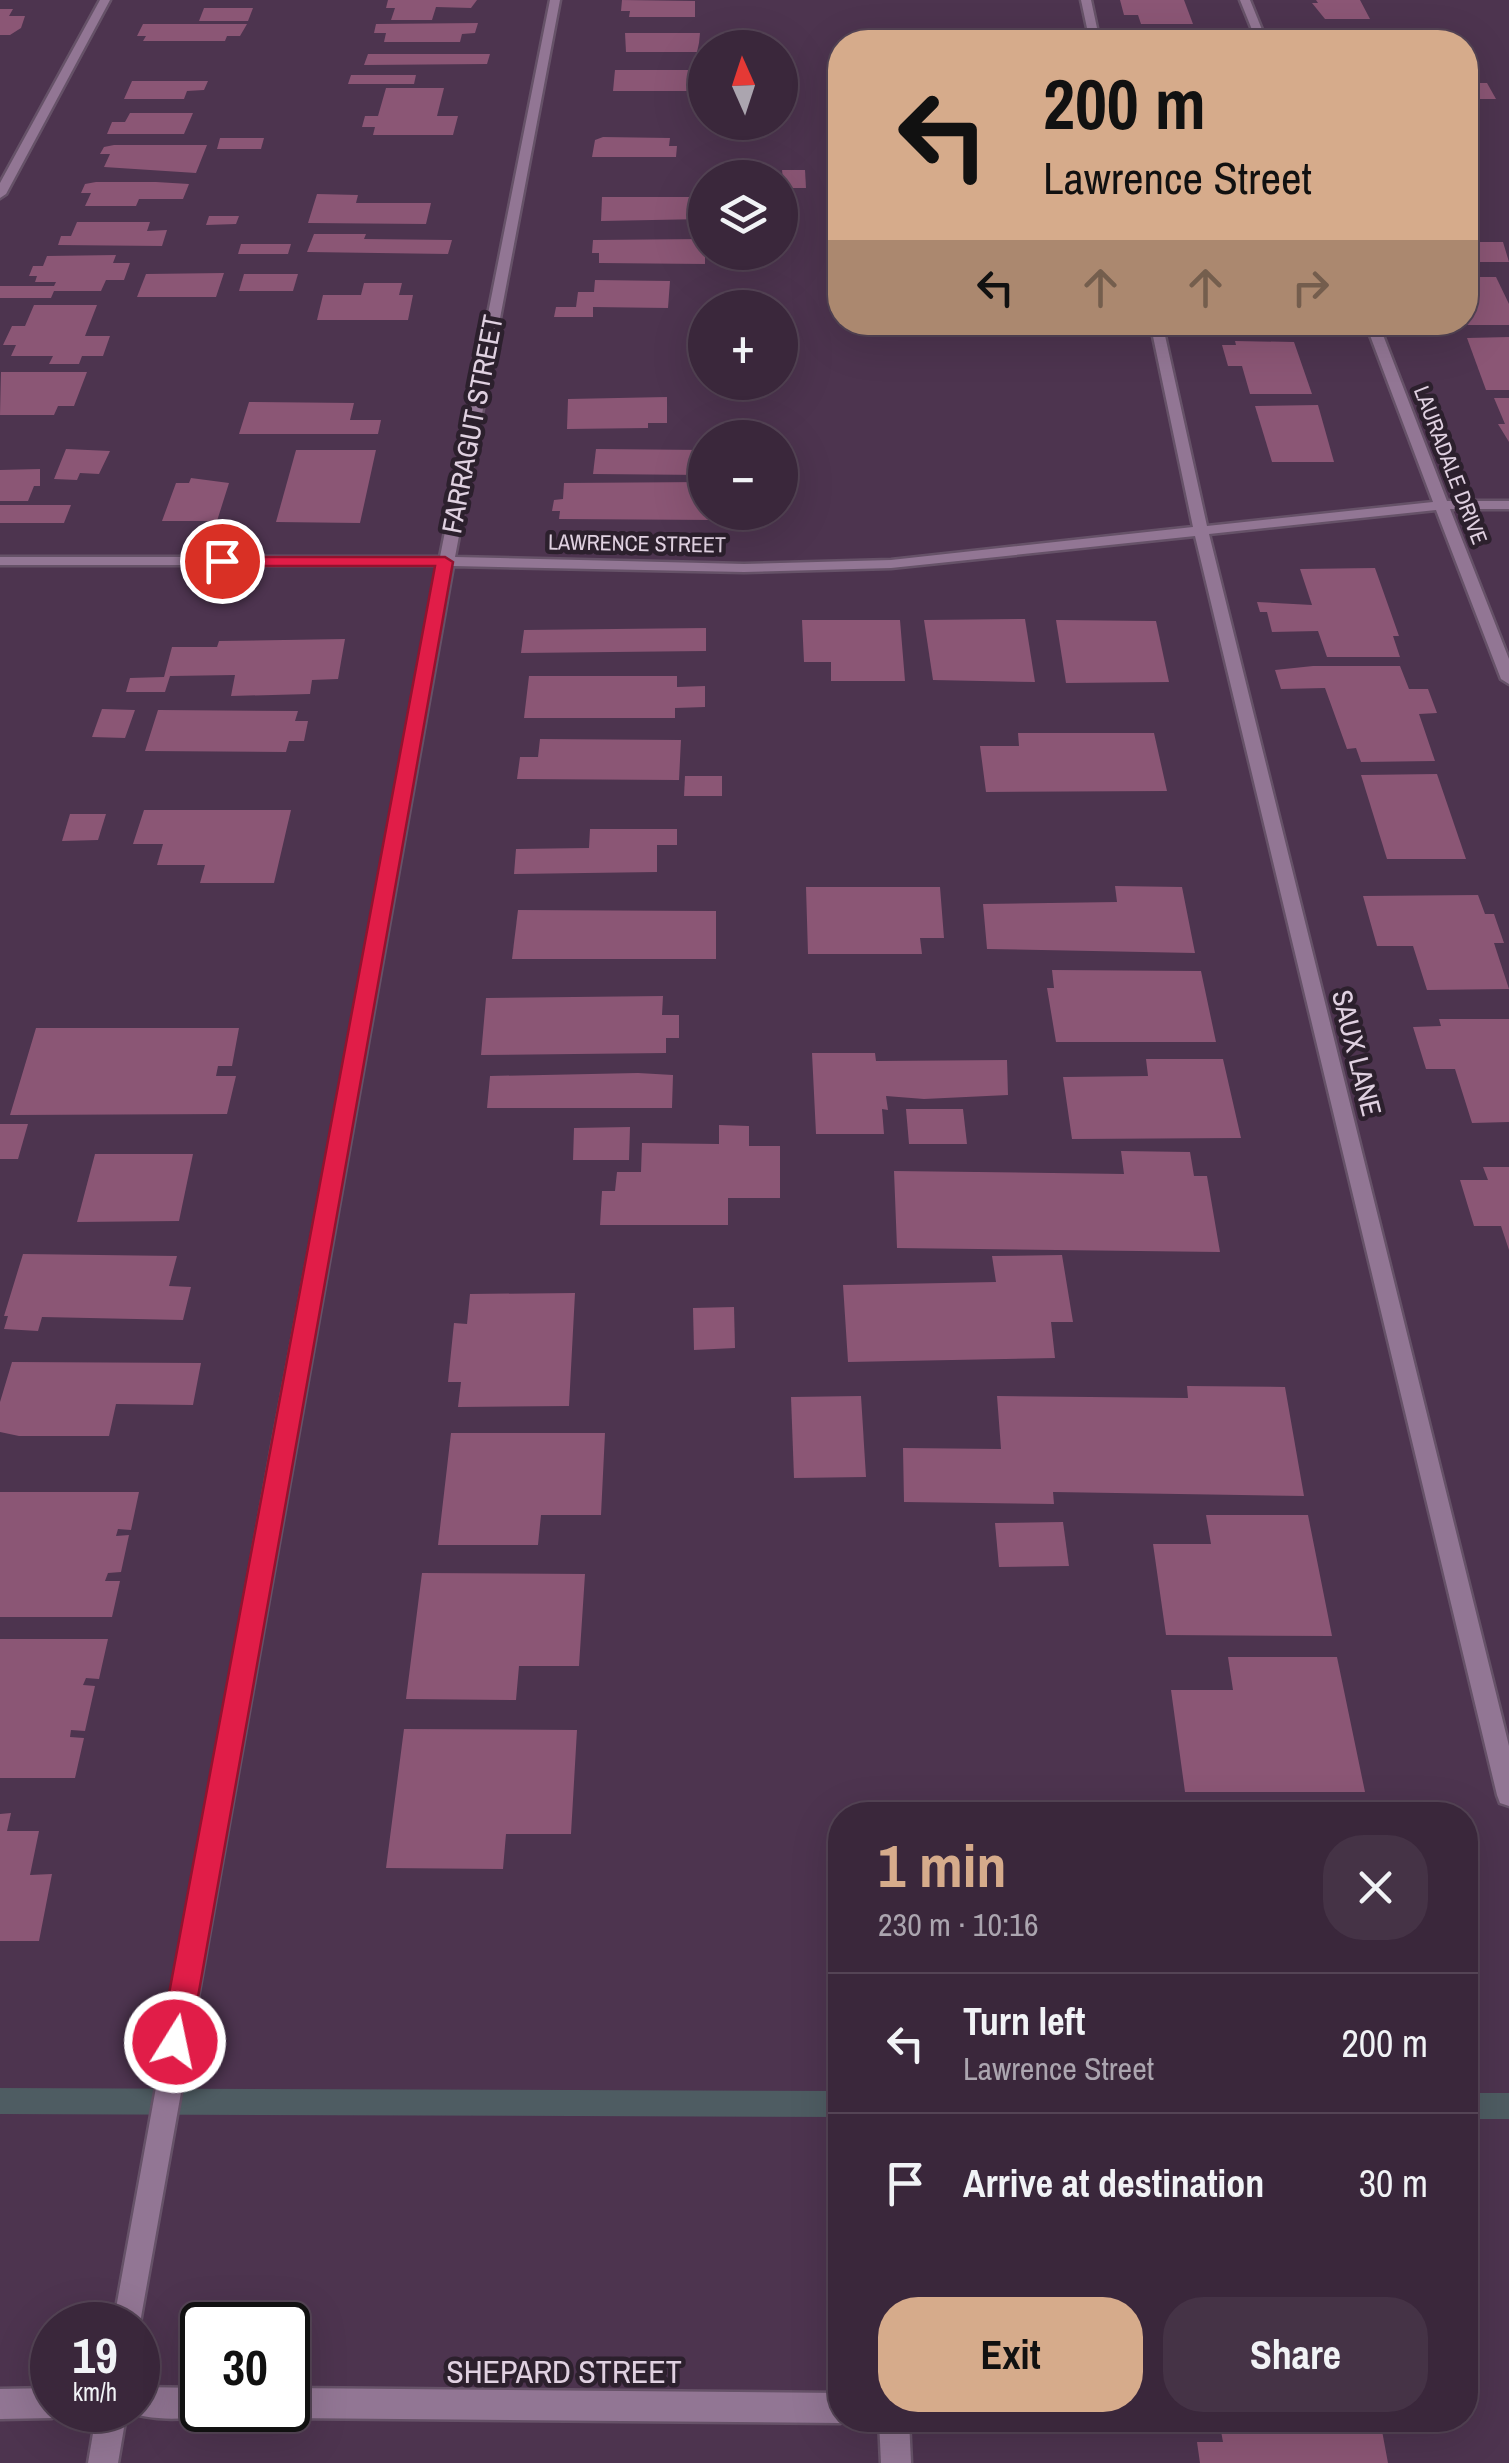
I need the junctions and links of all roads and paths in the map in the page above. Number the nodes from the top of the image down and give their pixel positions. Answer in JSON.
{"nodes":[{"id":1,"x":105,"y":0,"type":"edge"},
{"id":2,"x":554,"y":0,"type":"edge"},
{"id":3,"x":1086,"y":0,"type":"edge"},
{"id":4,"x":1246,"y":0,"type":"edge"},
{"id":5,"x":1092,"y":30,"type":"edge"},
{"id":6,"x":1257,"y":30,"type":"edge"},
{"id":7,"x":0,"y":194,"type":"edge"},
{"id":8,"x":1159,"y":335,"type":"edge"},
{"id":9,"x":1376,"y":335,"type":"edge"},
{"id":10,"x":1442,"y":505,"type":"junction"},
{"id":11,"x":1509,"y":505,"type":"edge"},
{"id":12,"x":1202,"y":532,"type":"junction"},
{"id":13,"x":0,"y":561,"type":"edge"},
{"id":14,"x":445,"y":562,"type":"junction"},
{"id":15,"x":1509,"y":679,"type":"edge"},
{"id":16,"x":1509,"y":1795,"type":"edge"},
{"id":17,"x":131,"y":2302,"type":"edge"},
{"id":18,"x":30,"y":2403,"type":"edge"},
{"id":19,"x":0,"y":2404,"type":"edge"},
{"id":20,"x":310,"y":2404,"type":"edge"},
{"id":21,"x":828,"y":2408,"type":"edge"},
{"id":22,"x":108,"y":2432,"type":"edge"},
{"id":23,"x":895,"y":2432,"type":"edge"},
{"id":24,"x":102,"y":2463,"type":"edge"},
{"id":25,"x":896,"y":2463,"type":"edge"}],
"edges":[{"from":1,"to":7,"type":"street"},
{"from":2,"to":14,"type":"street","name":"FARRAGUT STREET"},
{"from":3,"to":5,"type":"street"},
{"from":4,"to":6,"type":"street"},
{"from":8,"to":12,"type":"street","name":"SAUX LANE"},
{"from":9,"to":10,"type":"street","name":"LAURADALE DRIVE"},
{"from":10,"to":11,"type":"street","name":"LAWRENCE STREET"},
{"from":10,"to":12,"type":"street","name":"LAWRENCE STREET"},
{"from":10,"to":15,"type":"street","name":"LAURADALE DRIVE"},
{"from":12,"to":14,"type":"street","name":"LAWRENCE STREET"},
{"from":12,"to":16,"type":"street","name":"SAUX LANE"},
{"from":13,"to":14,"type":"street","name":"LAWRENCE STREET"},
{"from":14,"to":17,"type":"street","name":"FARRAGUT STREET"},
{"from":18,"to":19,"type":"street"},
{"from":20,"to":21,"type":"street","name":"SHEPARD STREET"},
{"from":22,"to":24,"type":"street"},
{"from":23,"to":25,"type":"street"}]}
